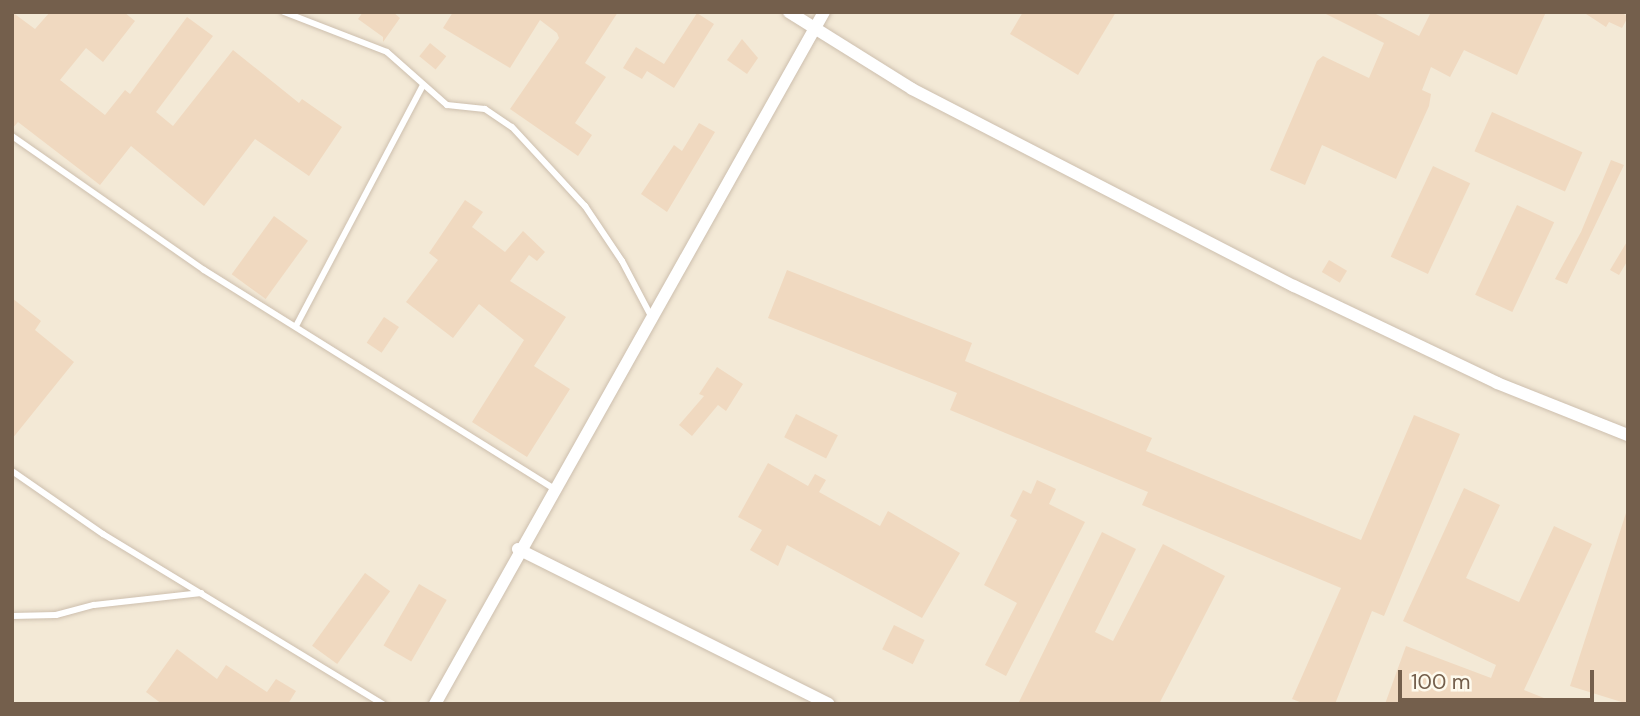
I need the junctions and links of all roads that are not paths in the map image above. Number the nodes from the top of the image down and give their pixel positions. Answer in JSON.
{"nodes":[{"id":1,"x":284,"y":12,"type":"edge"},
{"id":2,"x":789,"y":12,"type":"edge"},
{"id":3,"x":824,"y":12,"type":"edge"},
{"id":4,"x":814,"y":29,"type":"junction"},
{"id":5,"x":423,"y":85,"type":"junction"},
{"id":6,"x":12,"y":136,"type":"edge"},
{"id":7,"x":651,"y":316,"type":"junction"},
{"id":8,"x":296,"y":326,"type":"junction"},
{"id":9,"x":1628,"y":435,"type":"edge"},
{"id":10,"x":12,"y":471,"type":"edge"},
{"id":11,"x":553,"y":488,"type":"junction"},
{"id":12,"x":518,"y":549,"type":"junction"},
{"id":13,"x":201,"y":593,"type":"junction"},
{"id":14,"x":12,"y":616,"type":"edge"},
{"id":15,"x":383,"y":704,"type":"edge"},
{"id":16,"x":435,"y":704,"type":"edge"},
{"id":17,"x":829,"y":704,"type":"edge"}],
"edges":[{"from":1,"to":5,"type":"lane"},
{"from":2,"to":4,"type":"street"},
{"from":3,"to":4,"type":"street"},
{"from":4,"to":7,"type":"street"},
{"from":4,"to":9,"type":"street"},
{"from":5,"to":7,"type":"lane"},
{"from":5,"to":8,"type":"lane"},
{"from":6,"to":8,"type":"lane"},
{"from":7,"to":11,"type":"street"},
{"from":8,"to":11,"type":"lane"},
{"from":10,"to":13,"type":"lane"},
{"from":11,"to":12,"type":"street"},
{"from":12,"to":16,"type":"street"},
{"from":12,"to":17,"type":"street"},
{"from":13,"to":14,"type":"lane"},
{"from":13,"to":15,"type":"lane"}]}
